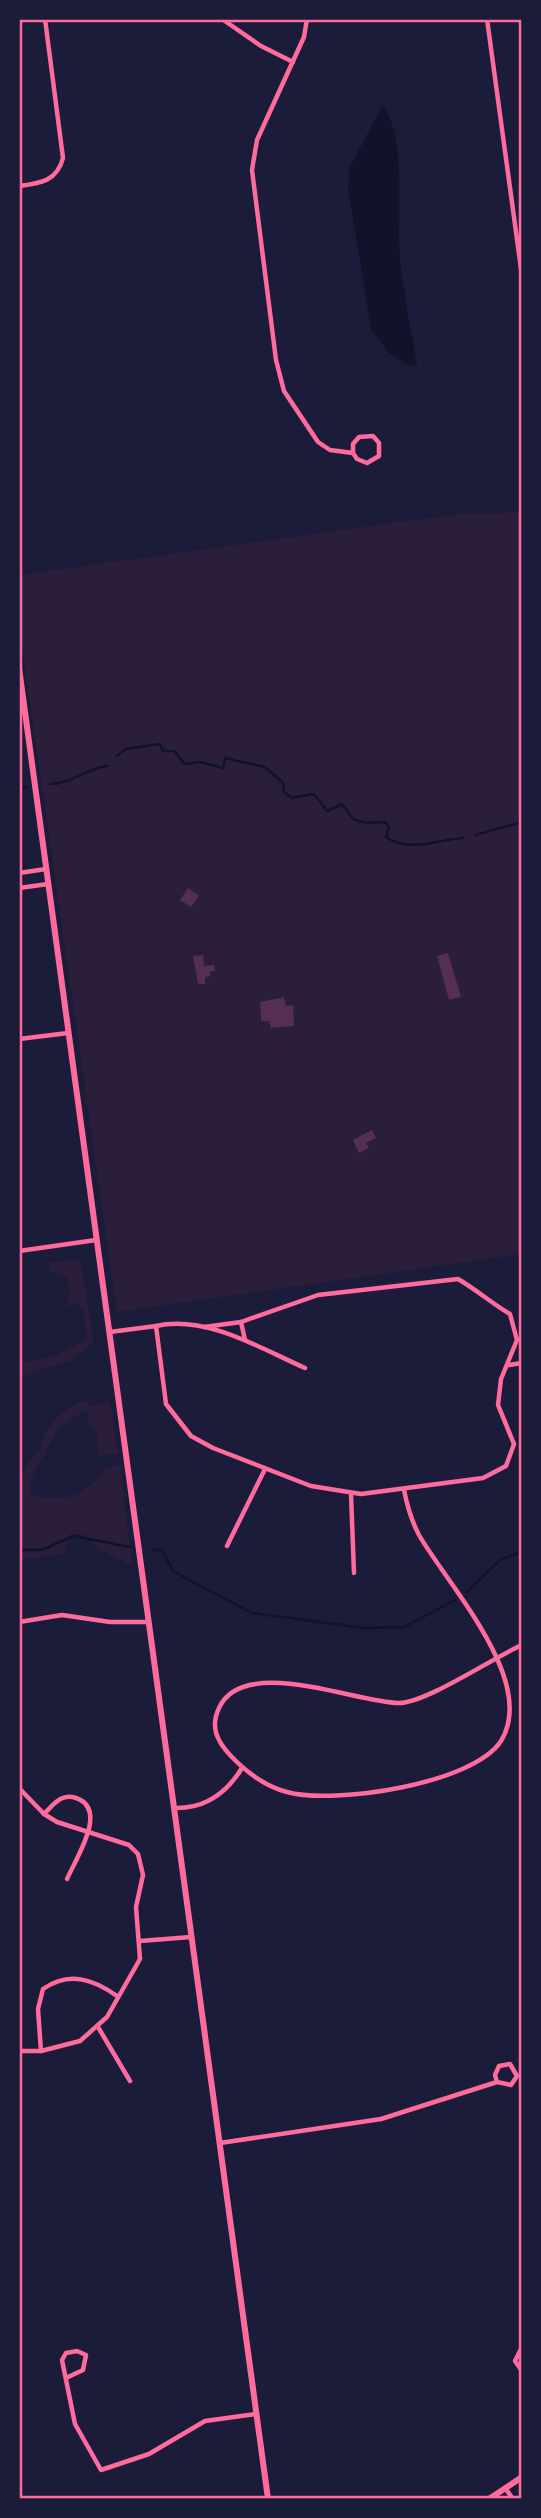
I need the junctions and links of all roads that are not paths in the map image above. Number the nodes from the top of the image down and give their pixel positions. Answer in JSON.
{"nodes":[{"id":1,"x":45,"y":19,"type":"edge"},
{"id":2,"x":222,"y":19,"type":"edge"},
{"id":3,"x":307,"y":19,"type":"edge"},
{"id":4,"x":487,"y":19,"type":"edge"},
{"id":5,"x":294,"y":62,"type":"junction"},
{"id":6,"x":19,"y":186,"type":"edge"},
{"id":7,"x":522,"y":276,"type":"edge"},
{"id":8,"x":353,"y":453,"type":"junction"},
{"id":9,"x":19,"y":668,"type":"edge"},
{"id":10,"x":21,"y":691,"type":"edge"},
{"id":11,"x":46,"y":869,"type":"junction"},
{"id":12,"x":19,"y":873,"type":"edge"},
{"id":13,"x":48,"y":884,"type":"junction"},
{"id":14,"x":19,"y":888,"type":"edge"},
{"id":15,"x":68,"y":1033,"type":"junction"},
{"id":16,"x":19,"y":1039,"type":"edge"},
{"id":17,"x":96,"y":1240,"type":"junction"},
{"id":18,"x":19,"y":1251,"type":"edge"},
{"id":19,"x":241,"y":1322,"type":"junction"},
{"id":20,"x":156,"y":1326,"type":"junction"},
{"id":21,"x":204,"y":1327,"type":"junction"},
{"id":22,"x":109,"y":1332,"type":"junction"},
{"id":23,"x":245,"y":1341,"type":"junction"},
{"id":24,"x":522,"y":1363,"type":"edge"},
{"id":25,"x":509,"y":1365,"type":"junction"},
{"id":26,"x":305,"y":1368,"type":"dead end"},
{"id":27,"x":265,"y":1469,"type":"junction"},
{"id":28,"x":404,"y":1490,"type":"junction"},
{"id":29,"x":351,"y":1494,"type":"junction"},
{"id":30,"x":227,"y":1546,"type":"dead end"},
{"id":31,"x":354,"y":1573,"type":"dead end"},
{"id":32,"x":19,"y":1622,"type":"edge"},
{"id":33,"x":148,"y":1622,"type":"junction"},
{"id":34,"x":522,"y":1645,"type":"edge"},
{"id":35,"x":495,"y":1657,"type":"junction"},
{"id":36,"x":242,"y":1768,"type":"junction"},
{"id":37,"x":19,"y":1788,"type":"edge"},
{"id":38,"x":174,"y":1808,"type":"junction"},
{"id":39,"x":44,"y":1814,"type":"junction"},
{"id":40,"x":88,"y":1832,"type":"junction"},
{"id":41,"x":67,"y":1879,"type":"dead end"},
{"id":42,"x":192,"y":1937,"type":"junction"},
{"id":43,"x":140,"y":1941,"type":"junction"},
{"id":44,"x":117,"y":1996,"type":"junction"},
{"id":45,"x":98,"y":2027,"type":"junction"},
{"id":46,"x":19,"y":2051,"type":"edge"},
{"id":47,"x":41,"y":2051,"type":"junction"},
{"id":48,"x":130,"y":2081,"type":"dead end"},
{"id":49,"x":497,"y":2082,"type":"junction"},
{"id":50,"x":219,"y":2143,"type":"junction"},
{"id":51,"x":522,"y":2347,"type":"edge"},
{"id":52,"x":522,"y":2371,"type":"edge"},
{"id":53,"x":66,"y":2378,"type":"junction"},
{"id":54,"x":256,"y":2414,"type":"junction"},
{"id":55,"x":522,"y":2477,"type":"edge"},
{"id":56,"x":505,"y":2488,"type":"junction"},
{"id":57,"x":268,"y":2499,"type":"edge"},
{"id":58,"x":489,"y":2499,"type":"edge"},
{"id":59,"x":513,"y":2499,"type":"edge"}],
"edges":[{"from":1,"to":6,"type":"street"},
{"from":2,"to":5,"type":"street"},
{"from":3,"to":5,"type":"street"},
{"from":4,"to":7,"type":"street"},
{"from":5,"to":8,"type":"street"},
{"from":8,"to":8,"type":"street"},
{"from":9,"to":10,"type":"main road"},
{"from":10,"to":11,"type":"main road"},
{"from":11,"to":12,"type":"street"},
{"from":11,"to":13,"type":"main road"},
{"from":13,"to":14,"type":"street"},
{"from":13,"to":15,"type":"main road"},
{"from":15,"to":16,"type":"street"},
{"from":15,"to":17,"type":"main road"},
{"from":17,"to":18,"type":"street"},
{"from":17,"to":22,"type":"main road"},
{"from":19,"to":21,"type":"street"},
{"from":19,"to":23,"type":"street"},
{"from":19,"to":25,"type":"street"},
{"from":20,"to":21,"type":"street"},
{"from":20,"to":22,"type":"street"},
{"from":20,"to":27,"type":"street"},
{"from":21,"to":23,"type":"street"},
{"from":22,"to":33,"type":"main road"},
{"from":23,"to":26,"type":"street"},
{"from":24,"to":25,"type":"street"},
{"from":25,"to":28,"type":"street"},
{"from":27,"to":29,"type":"street"},
{"from":27,"to":30,"type":"street"},
{"from":28,"to":29,"type":"street"},
{"from":28,"to":35,"type":"street"},
{"from":29,"to":31,"type":"street"},
{"from":32,"to":33,"type":"street"},
{"from":33,"to":38,"type":"main road"},
{"from":34,"to":35,"type":"street"},
{"from":35,"to":36,"type":"street"},
{"from":35,"to":36,"type":"street"},
{"from":36,"to":38,"type":"street"},
{"from":37,"to":39,"type":"street"},
{"from":38,"to":42,"type":"main road"},
{"from":39,"to":40,"type":"street"},
{"from":39,"to":40,"type":"street"},
{"from":40,"to":41,"type":"street"},
{"from":40,"to":43,"type":"street"},
{"from":42,"to":43,"type":"street"},
{"from":42,"to":50,"type":"main road"},
{"from":43,"to":44,"type":"street"},
{"from":44,"to":45,"type":"street"},
{"from":44,"to":47,"type":"street"},
{"from":45,"to":47,"type":"street"},
{"from":45,"to":48,"type":"street"},
{"from":46,"to":47,"type":"street"},
{"from":49,"to":49,"type":"street"},
{"from":49,"to":50,"type":"street"},
{"from":50,"to":54,"type":"main road"},
{"from":51,"to":52,"type":"street"},
{"from":53,"to":53,"type":"street"},
{"from":53,"to":54,"type":"street"},
{"from":54,"to":57,"type":"main road"},
{"from":55,"to":56,"type":"main road"},
{"from":56,"to":58,"type":"main road"},
{"from":56,"to":59,"type":"street"}]}
